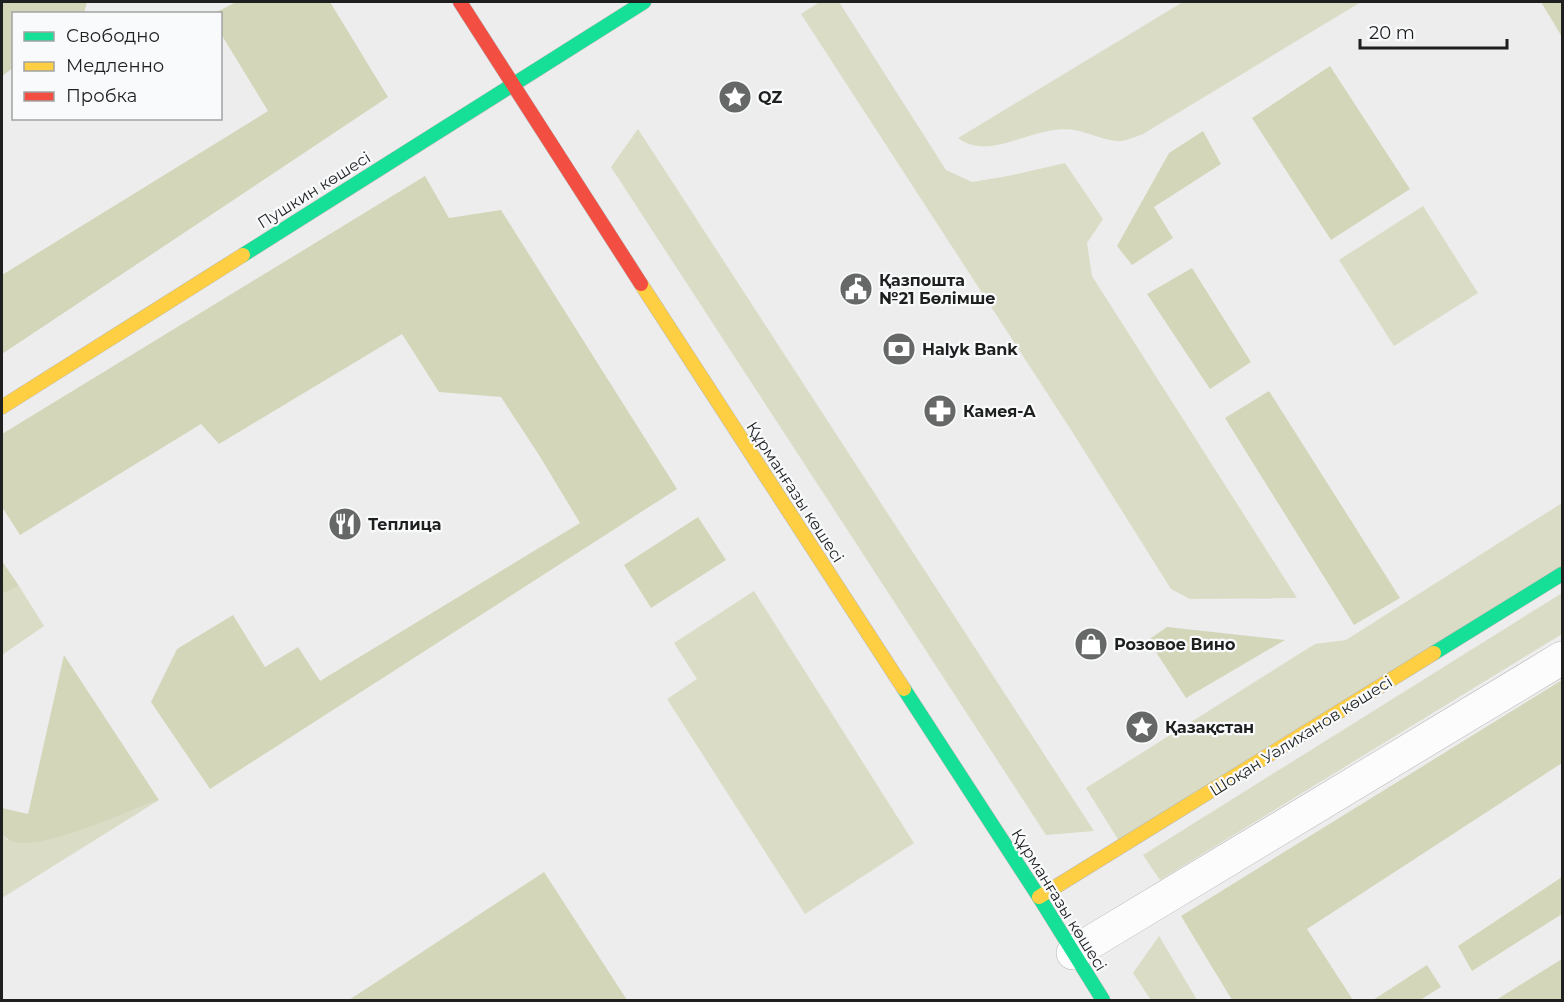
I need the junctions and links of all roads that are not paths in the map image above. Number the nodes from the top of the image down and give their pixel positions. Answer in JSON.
{"nodes":[{"id":1,"x":460,"y":2,"type":"edge"},
{"id":2,"x":644,"y":2,"type":"edge"},
{"id":3,"x":512,"y":85,"type":"junction"},
{"id":4,"x":2,"y":407,"type":"edge"},
{"id":5,"x":1563,"y":574,"type":"edge"},
{"id":6,"x":1563,"y":658,"type":"edge"},
{"id":7,"x":1039,"y":897,"type":"junction"},
{"id":8,"x":1073,"y":953,"type":"junction"},
{"id":9,"x":1103,"y":1000,"type":"edge"}],
"edges":[{"from":1,"to":3,"type":"street","name":"Құрманғазы көшесі"},
{"from":2,"to":3,"type":"street","name":"Пушкин көшесі"},
{"from":3,"to":4,"type":"street","name":"Пушкин көшесі"},
{"from":3,"to":7,"type":"street","name":"Құрманғазы көшесі"},
{"from":5,"to":7,"type":"street","name":"Шоқан Уәлиханов көшесі"},
{"from":6,"to":8,"type":"street"},
{"from":7,"to":8,"type":"street","name":"Құрманғазы көшесі"},
{"from":8,"to":9,"type":"street","name":"Құрманғазы көшесі"}]}
